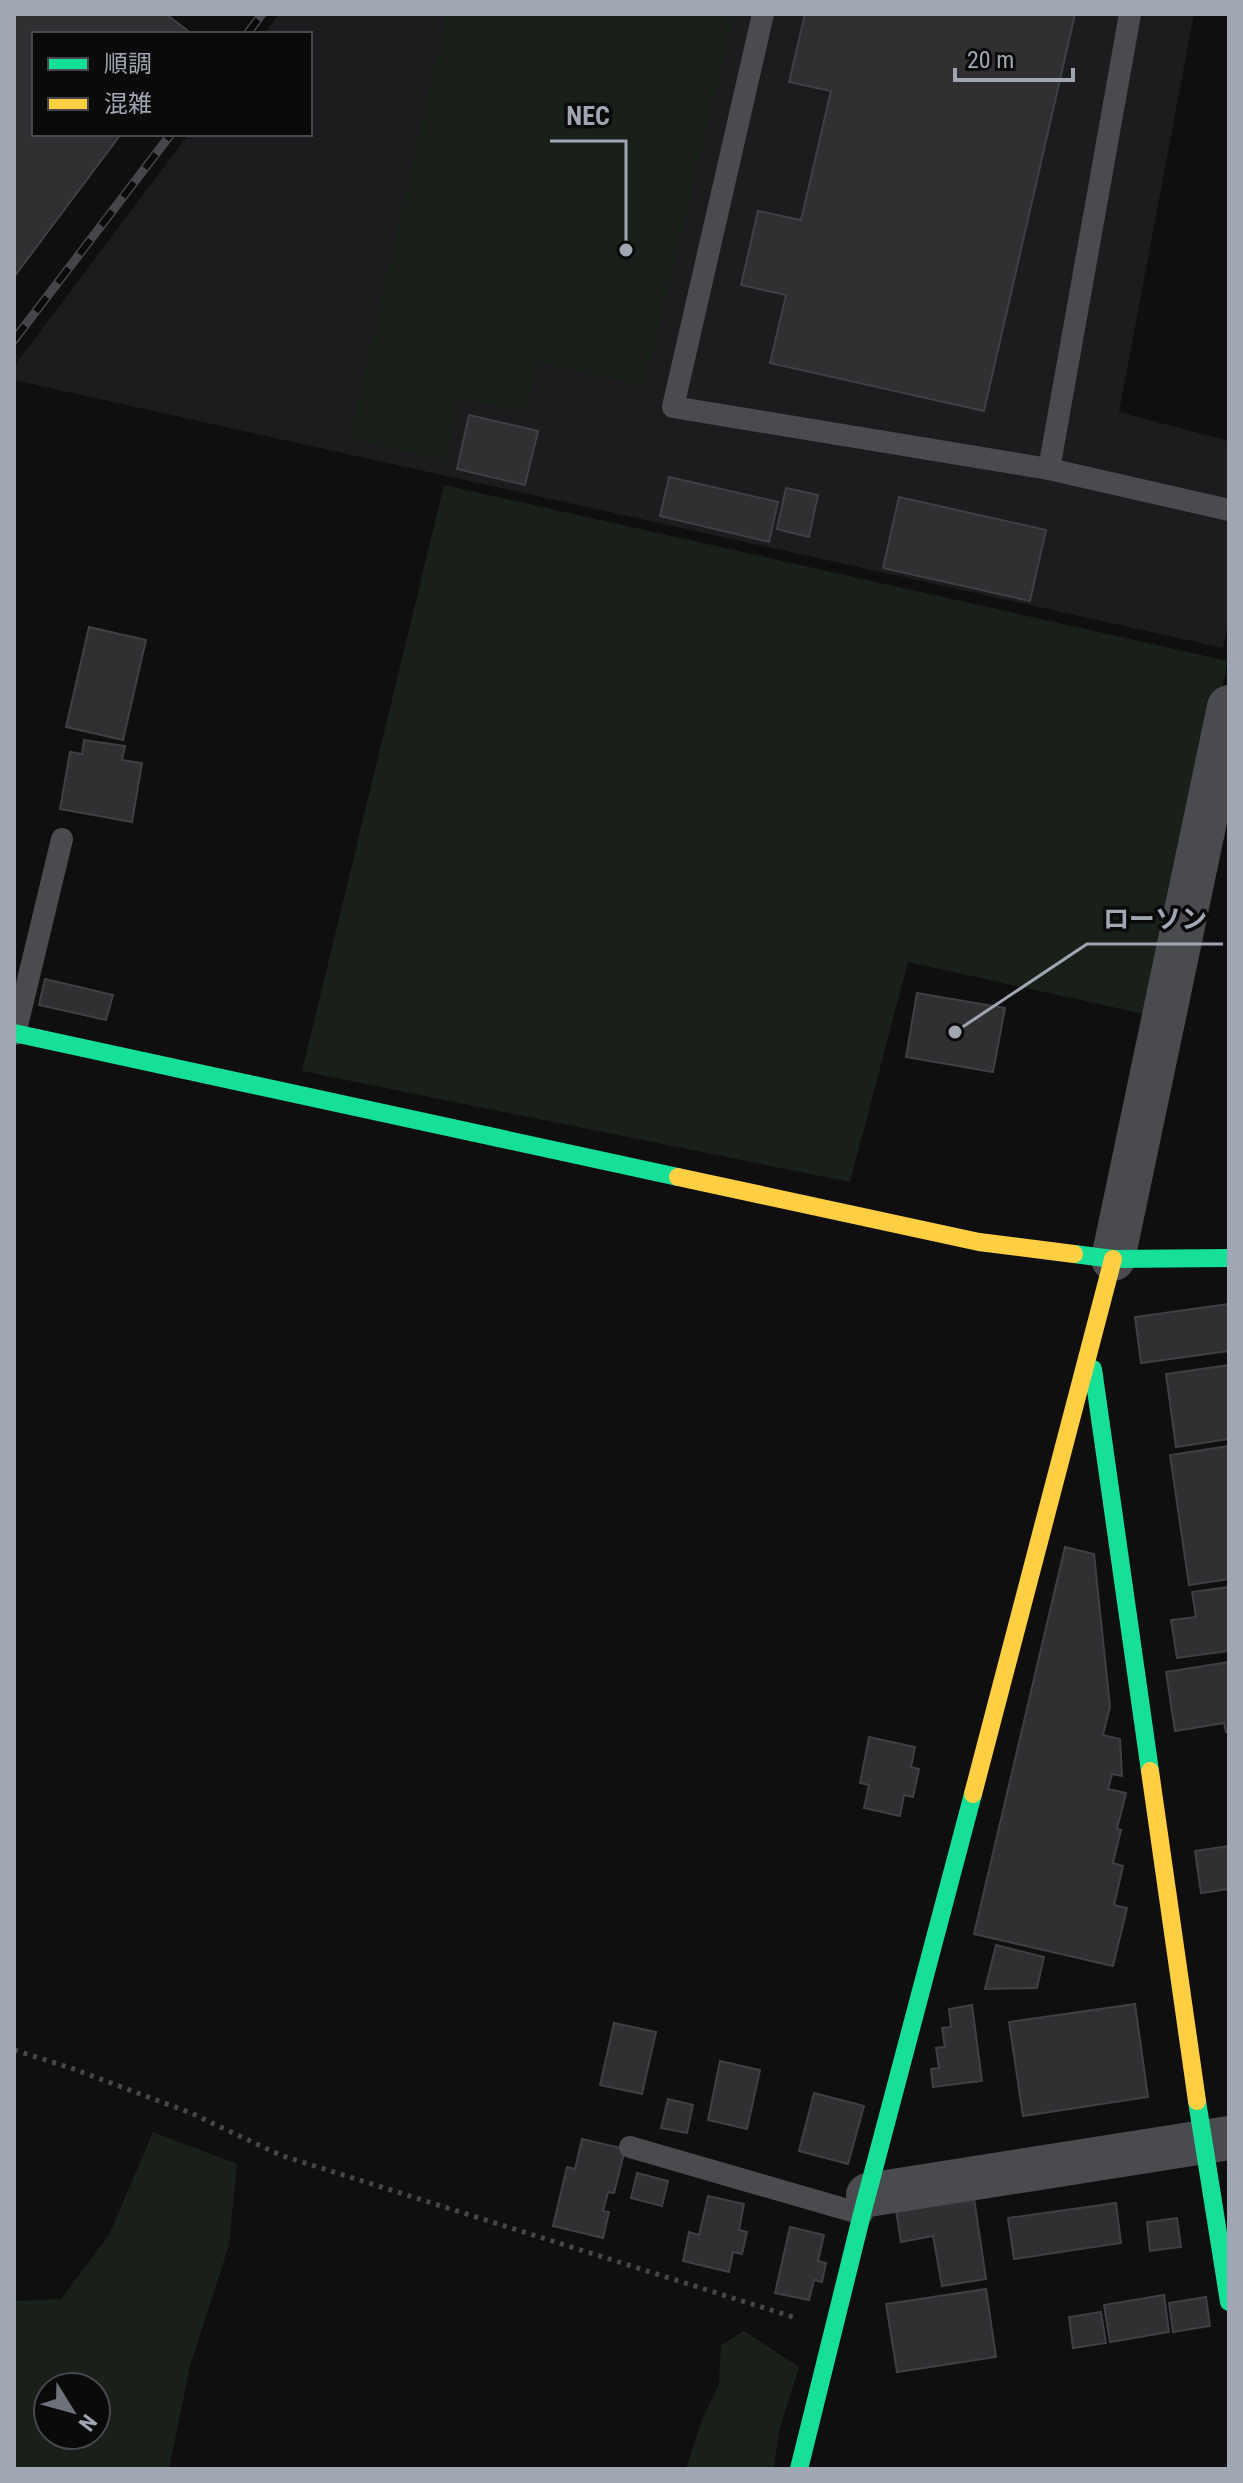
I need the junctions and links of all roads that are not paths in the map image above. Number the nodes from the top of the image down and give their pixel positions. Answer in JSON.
{"nodes":[{"id":1,"x":763,"y":14,"type":"edge"},
{"id":2,"x":1130,"y":14,"type":"edge"},
{"id":3,"x":1049,"y":469,"type":"junction"},
{"id":4,"x":1229,"y":510,"type":"edge"},
{"id":5,"x":1229,"y":707,"type":"edge"},
{"id":6,"x":62,"y":839,"type":"dead end"},
{"id":7,"x":14,"y":1034,"type":"edge"},
{"id":8,"x":1229,"y":1258,"type":"edge"},
{"id":9,"x":1113,"y":1259,"type":"junction"},
{"id":10,"x":1090,"y":1351,"type":"junction"},
{"id":11,"x":1216,"y":2140,"type":"edge"},
{"id":12,"x":630,"y":2147,"type":"dead end"},
{"id":13,"x":865,"y":2205,"type":"junction"},
{"id":14,"x":1229,"y":2302,"type":"edge"},
{"id":15,"x":799,"y":2469,"type":"edge"}],
"edges":[{"from":1,"to":3,"type":"lane"},
{"from":2,"to":3,"type":"lane"},
{"from":3,"to":4,"type":"lane"},
{"from":5,"to":9,"type":"street"},
{"from":6,"to":7,"type":"lane"},
{"from":7,"to":9,"type":"street"},
{"from":8,"to":9,"type":"street"},
{"from":9,"to":10,"type":"street"},
{"from":10,"to":11,"type":"street"},
{"from":10,"to":13,"type":"street"},
{"from":11,"to":13,"type":"street"},
{"from":11,"to":14,"type":"street"},
{"from":12,"to":13,"type":"lane"},
{"from":13,"to":15,"type":"street"}]}
